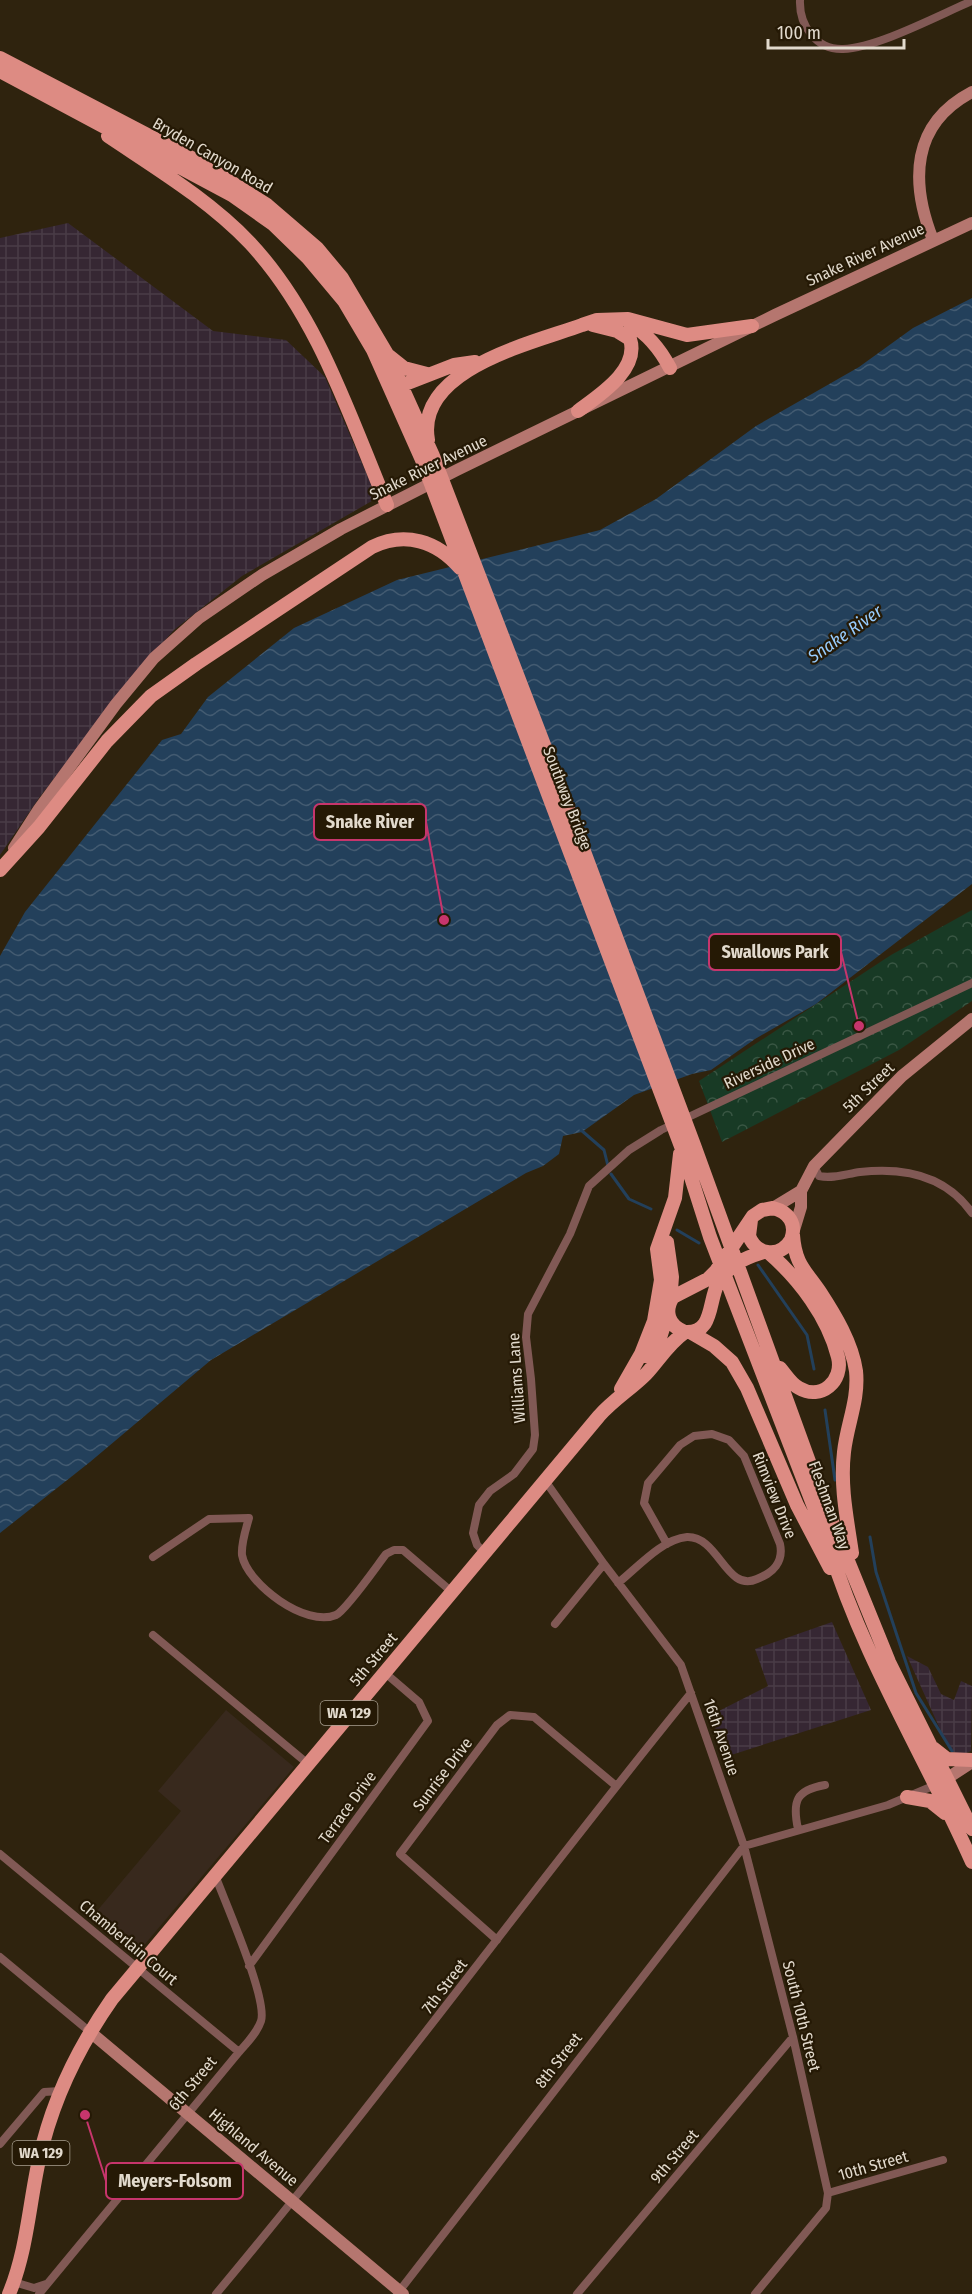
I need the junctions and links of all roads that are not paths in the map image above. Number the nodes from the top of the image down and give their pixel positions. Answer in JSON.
{"nodes":[{"id":1,"x":800,"y":0,"type":"edge"},
{"id":2,"x":972,"y":1,"type":"edge"},
{"id":3,"x":0,"y":58,"type":"edge"},
{"id":4,"x":0,"y":71,"type":"edge"},
{"id":5,"x":972,"y":92,"type":"edge"},
{"id":6,"x":59,"y":103,"type":"junction"},
{"id":7,"x":972,"y":223,"type":"edge"},
{"id":8,"x":933,"y":240,"type":"junction"},
{"id":9,"x":616,"y":319,"type":"junction"},
{"id":10,"x":582,"y":325,"type":"junction"},
{"id":11,"x":752,"y":326,"type":"junction"},
{"id":12,"x":387,"y":354,"type":"junction"},
{"id":13,"x":481,"y":362,"type":"junction"},
{"id":14,"x":670,"y":368,"type":"junction"},
{"id":15,"x":428,"y":375,"type":"junction"},
{"id":16,"x":400,"y":386,"type":"junction"},
{"id":17,"x":396,"y":403,"type":"junction"},
{"id":18,"x":578,"y":411,"type":"junction"},
{"id":19,"x":427,"y":458,"type":"junction"},
{"id":20,"x":387,"y":505,"type":"junction"},
{"id":21,"x":466,"y":575,"type":"junction"},
{"id":22,"x":0,"y":870,"type":"edge"},
{"id":23,"x":972,"y":983,"type":"edge"},
{"id":24,"x":972,"y":1019,"type":"edge"},
{"id":25,"x":688,"y":1147,"type":"junction"},
{"id":26,"x":814,"y":1166,"type":"junction"},
{"id":27,"x":589,"y":1186,"type":"joint"},
{"id":28,"x":801,"y":1191,"type":"junction"},
{"id":29,"x":773,"y":1208,"type":"junction"},
{"id":30,"x":972,"y":1214,"type":"edge"},
{"id":31,"x":668,"y":1220,"type":"junction"},
{"id":32,"x":751,"y":1220,"type":"junction"},
{"id":33,"x":793,"y":1233,"type":"junction"},
{"id":34,"x":766,"y":1252,"type":"junction"},
{"id":35,"x":669,"y":1307,"type":"junction"},
{"id":36,"x":687,"y":1332,"type":"junction"},
{"id":37,"x":774,"y":1359,"type":"junction"},
{"id":38,"x":631,"y":1373,"type":"junction"},
{"id":39,"x":617,"y":1396,"type":"junction"},
{"id":40,"x":546,"y":1482,"type":"junction"},
{"id":41,"x":667,"y":1544,"type":"junction"},
{"id":42,"x":485,"y":1553,"type":"junction"},
{"id":43,"x":153,"y":1557,"type":"dead end"},
{"id":44,"x":604,"y":1564,"type":"junction"},
{"id":45,"x":855,"y":1573,"type":"junction"},
{"id":46,"x":618,"y":1583,"type":"junction"},
{"id":47,"x":843,"y":1591,"type":"junction"},
{"id":48,"x":452,"y":1592,"type":"junction"},
{"id":49,"x":555,"y":1624,"type":"dead end"},
{"id":50,"x":153,"y":1635,"type":"dead end"},
{"id":51,"x":384,"y":1672,"type":"junction"},
{"id":52,"x":691,"y":1692,"type":"junction"},
{"id":53,"x":928,"y":1742,"type":"junction"},
{"id":54,"x":972,"y":1761,"type":"edge"},
{"id":55,"x":307,"y":1763,"type":"junction"},
{"id":56,"x":947,"y":1779,"type":"junction"},
{"id":57,"x":615,"y":1785,"type":"junction"},
{"id":58,"x":825,"y":1785,"type":"dead end"},
{"id":59,"x":933,"y":1786,"type":"junction"},
{"id":60,"x":907,"y":1797,"type":"junction"},
{"id":61,"x":948,"y":1815,"type":"junction"},
{"id":62,"x":798,"y":1828,"type":"junction"},
{"id":63,"x":972,"y":1829,"type":"edge"},
{"id":64,"x":744,"y":1846,"type":"junction"},
{"id":65,"x":0,"y":1854,"type":"edge"},
{"id":66,"x":972,"y":1862,"type":"edge"},
{"id":67,"x":215,"y":1874,"type":"junction"},
{"id":68,"x":497,"y":1940,"type":"junction"},
{"id":69,"x":0,"y":1957,"type":"edge"},
{"id":70,"x":249,"y":1966,"type":"junction"},
{"id":71,"x":136,"y":1968,"type":"junction"},
{"id":72,"x":89,"y":2031,"type":"junction"},
{"id":73,"x":793,"y":2037,"type":"junction"},
{"id":74,"x":239,"y":2052,"type":"junction"},
{"id":75,"x":60,"y":2091,"type":"junction"},
{"id":76,"x":188,"y":2114,"type":"junction"},
{"id":77,"x":0,"y":2144,"type":"edge"},
{"id":78,"x":943,"y":2160,"type":"dead end"},
{"id":79,"x":828,"y":2193,"type":"junction"},
{"id":80,"x":293,"y":2202,"type":"junction"},
{"id":81,"x":46,"y":2284,"type":"junction"},
{"id":82,"x":12,"y":2288,"type":"edge"},
{"id":83,"x":400,"y":2293,"type":"edge"},
{"id":84,"x":39,"y":2294,"type":"edge"},
{"id":85,"x":216,"y":2294,"type":"edge"},
{"id":86,"x":577,"y":2294,"type":"edge"},
{"id":87,"x":755,"y":2294,"type":"edge"}],
"edges":[{"from":1,"to":2,"type":"street"},
{"from":3,"to":12,"type":"main road","name":"Bryden Canyon Road"},
{"from":4,"to":6,"type":"main road","name":"Bryden Canyon Road"},
{"from":5,"to":8,"type":"main road"},
{"from":6,"to":17,"type":"main road","name":"Bryden Canyon Road"},
{"from":6,"to":20,"type":"main road"},
{"from":7,"to":8,"type":"main road","name":"Snake River Avenue"},
{"from":8,"to":11,"type":"main road","name":"Snake River Avenue"},
{"from":9,"to":10,"type":"main road"},
{"from":9,"to":11,"type":"main road"},
{"from":9,"to":14,"type":"main road"},
{"from":10,"to":13,"type":"main road"},
{"from":10,"to":18,"type":"main road"},
{"from":11,"to":14,"type":"main road","name":"Snake River Avenue"},
{"from":12,"to":15,"type":"main road"},
{"from":12,"to":16,"type":"main road","name":"Bryden Canyon Road"},
{"from":13,"to":15,"type":"main road"},
{"from":13,"to":19,"type":"main road"},
{"from":14,"to":18,"type":"main road","name":"Snake River Avenue"},
{"from":15,"to":16,"type":"main road"},
{"from":16,"to":17,"type":"main road"},
{"from":16,"to":19,"type":"main road","name":"Bryden Canyon Road"},
{"from":17,"to":19,"type":"main road","name":"Bryden Canyon Road"},
{"from":18,"to":20,"type":"main road","name":"Snake River Avenue"},
{"from":19,"to":21,"type":"main road","name":"Southway Bridge"},
{"from":19,"to":25,"type":"main road","name":"Southway Bridge"},
{"from":20,"to":22,"type":"main road","name":"Snake River Avenue"},
{"from":21,"to":22,"type":"main road"},
{"from":21,"to":25,"type":"main road","name":"Southway Bridge"},
{"from":23,"to":27,"type":"street","name":"Riverside Drive"},
{"from":24,"to":26,"type":"main road","name":"5th Street"},
{"from":25,"to":31,"type":"main road"},
{"from":25,"to":37,"type":"main road","name":"Fleshman Way"},
{"from":25,"to":47,"type":"main road","name":"Fleshman Way"},
{"from":26,"to":28,"type":"main road","name":"5th Street"},
{"from":26,"to":30,"type":"street"},
{"from":27,"to":42,"type":"street","name":"Williams Lane"},
{"from":28,"to":29,"type":"main road"},
{"from":28,"to":33,"type":"main road","name":"5th Street"},
{"from":29,"to":32,"type":"main road"},
{"from":29,"to":33,"type":"main road"},
{"from":31,"to":35,"type":"main road","name":"5th Street"},
{"from":31,"to":38,"type":"main road"},
{"from":32,"to":34,"type":"main road"},
{"from":32,"to":35,"type":"main road"},
{"from":33,"to":34,"type":"main road"},
{"from":33,"to":45,"type":"main road"},
{"from":34,"to":36,"type":"main road","name":"5th Street"},
{"from":34,"to":37,"type":"main road"},
{"from":35,"to":36,"type":"main road"},
{"from":35,"to":38,"type":"main road","name":"5th Street"},
{"from":36,"to":39,"type":"main road","name":"5th Street"},
{"from":36,"to":47,"type":"main road"},
{"from":37,"to":45,"type":"main road","name":"Fleshman Way"},
{"from":38,"to":39,"type":"main road","name":"5th Street"},
{"from":39,"to":40,"type":"main road","name":"5th Street","number":"WA 129"},
{"from":40,"to":42,"type":"main road","name":"5th Street","number":"WA 129"},
{"from":40,"to":44,"type":"street","name":"16th Avenue"},
{"from":41,"to":41,"type":"street","name":"Rimview Drive"},
{"from":41,"to":46,"type":"street","name":"Rimview Drive"},
{"from":42,"to":48,"type":"main road","name":"5th Street","number":"WA 129"},
{"from":43,"to":48,"type":"street"},
{"from":44,"to":46,"type":"street","name":"16th Avenue"},
{"from":44,"to":49,"type":"street"},
{"from":45,"to":53,"type":"main road","name":"Fleshman Way"},
{"from":46,"to":52,"type":"street","name":"16th Avenue"},
{"from":47,"to":59,"type":"main road","name":"Fleshman Way"},
{"from":48,"to":51,"type":"main road","name":"5th Street","number":"WA 129"},
{"from":50,"to":55,"type":"street"},
{"from":51,"to":55,"type":"main road","name":"5th Street","number":"WA 129"},
{"from":51,"to":70,"type":"street","name":"Terrace Drive"},
{"from":52,"to":57,"type":"street","name":"7th Street"},
{"from":52,"to":64,"type":"street","name":"16th Avenue"},
{"from":53,"to":54,"type":"main road"},
{"from":53,"to":56,"type":"main road","name":"Fleshman Way"},
{"from":54,"to":56,"type":"main road"},
{"from":55,"to":67,"type":"main road","name":"5th Street","number":"WA 129"},
{"from":56,"to":59,"type":"main road"},
{"from":56,"to":63,"type":"main road","name":"Fleshman Way"},
{"from":57,"to":68,"type":"street","name":"7th Street"},
{"from":57,"to":68,"type":"street","name":"Sunrise Drive"},
{"from":58,"to":62,"type":"street"},
{"from":59,"to":60,"type":"street"},
{"from":59,"to":61,"type":"main road","name":"Fleshman Way"},
{"from":60,"to":61,"type":"main road"},
{"from":60,"to":62,"type":"street"},
{"from":61,"to":66,"type":"main road","name":"Fleshman Way"},
{"from":62,"to":64,"type":"street"},
{"from":64,"to":73,"type":"street","name":"South 10th Street"},
{"from":64,"to":83,"type":"street","name":"8th Street"},
{"from":65,"to":71,"type":"street","name":"Chamberlain Court"},
{"from":67,"to":70,"type":"street","name":"6th Street"},
{"from":67,"to":71,"type":"main road","name":"5th Street","number":"WA 129"},
{"from":68,"to":80,"type":"street","name":"7th Street"},
{"from":69,"to":72,"type":"street","name":"Highland Avenue"},
{"from":70,"to":74,"type":"street","name":"6th Street"},
{"from":71,"to":72,"type":"main road","name":"5th Street","number":"WA 129"},
{"from":71,"to":74,"type":"street","name":"Chamberlain Court"},
{"from":72,"to":75,"type":"main road","number":"WA 129"},
{"from":72,"to":76,"type":"main road","name":"Highland Avenue"},
{"from":73,"to":79,"type":"street","name":"South 10th Street"},
{"from":73,"to":86,"type":"street","name":"9th Street"},
{"from":74,"to":76,"type":"street","name":"6th Street"},
{"from":75,"to":77,"type":"street"},
{"from":75,"to":82,"type":"main road","number":"WA 129"},
{"from":76,"to":80,"type":"main road","name":"Highland Avenue"},
{"from":76,"to":81,"type":"street","name":"6th Street"},
{"from":78,"to":79,"type":"street","name":"10th Street"},
{"from":79,"to":87,"type":"street","name":"10th Street"},
{"from":80,"to":83,"type":"main road","name":"Highland Avenue"},
{"from":80,"to":85,"type":"street","name":"7th Street"},
{"from":81,"to":82,"type":"street"},
{"from":81,"to":84,"type":"street","name":"6th Street"}]}
